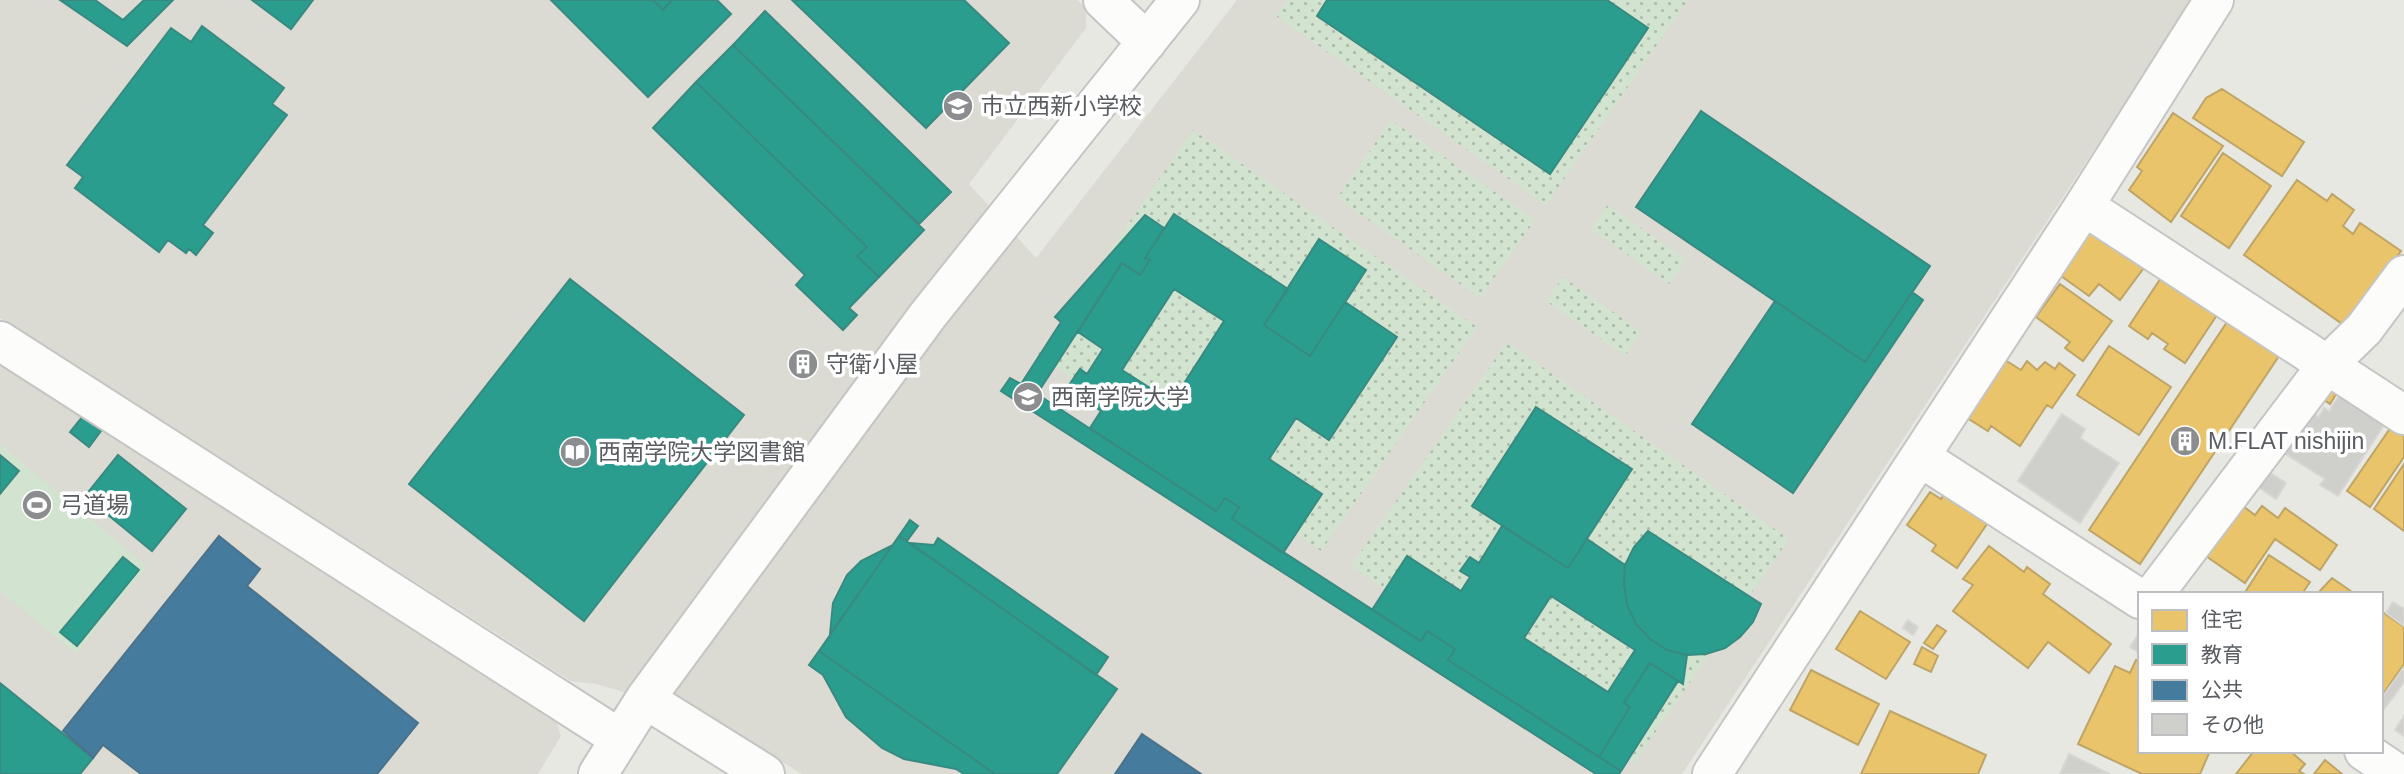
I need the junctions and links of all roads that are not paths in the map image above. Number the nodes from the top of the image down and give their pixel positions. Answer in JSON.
{"nodes":[{"id":1,"x":1103,"y":0,"type":"edge"},
{"id":2,"x":1180,"y":0,"type":"edge"},
{"id":3,"x":2214,"y":0,"type":"edge"},
{"id":4,"x":1147,"y":42,"type":"junction"},
{"id":5,"x":2084,"y":206,"type":"junction"},
{"id":6,"x":2404,"y":275,"type":"edge"},
{"id":7,"x":0,"y":341,"type":"edge"},
{"id":8,"x":2327,"y":365,"type":"junction"},
{"id":9,"x":2404,"y":415,"type":"edge"},
{"id":10,"x":1920,"y":457,"type":"junction"},
{"id":11,"x":2156,"y":592,"type":"edge"},
{"id":12,"x":2138,"y":598,"type":"edge"},
{"id":13,"x":645,"y":699,"type":"junction"},
{"id":14,"x":619,"y":738,"type":"junction"},
{"id":15,"x":2367,"y":753,"type":"edge"},
{"id":16,"x":598,"y":774,"type":"edge"},
{"id":17,"x":765,"y":774,"type":"edge"},
{"id":18,"x":1712,"y":774,"type":"edge"},
{"id":19,"x":2398,"y":774,"type":"edge"}],
"edges":[{"from":1,"to":4,"type":"street"},
{"from":2,"to":4,"type":"street"},
{"from":3,"to":5,"type":"street"},
{"from":4,"to":13,"type":"street"},
{"from":5,"to":8,"type":"street"},
{"from":5,"to":10,"type":"street"},
{"from":6,"to":8,"type":"street"},
{"from":7,"to":14,"type":"street"},
{"from":8,"to":9,"type":"street"},
{"from":8,"to":11,"type":"street"},
{"from":10,"to":12,"type":"street"},
{"from":10,"to":18,"type":"street"},
{"from":13,"to":14,"type":"street"},
{"from":13,"to":17,"type":"street"},
{"from":14,"to":16,"type":"street"},
{"from":15,"to":19,"type":"street"}]}
